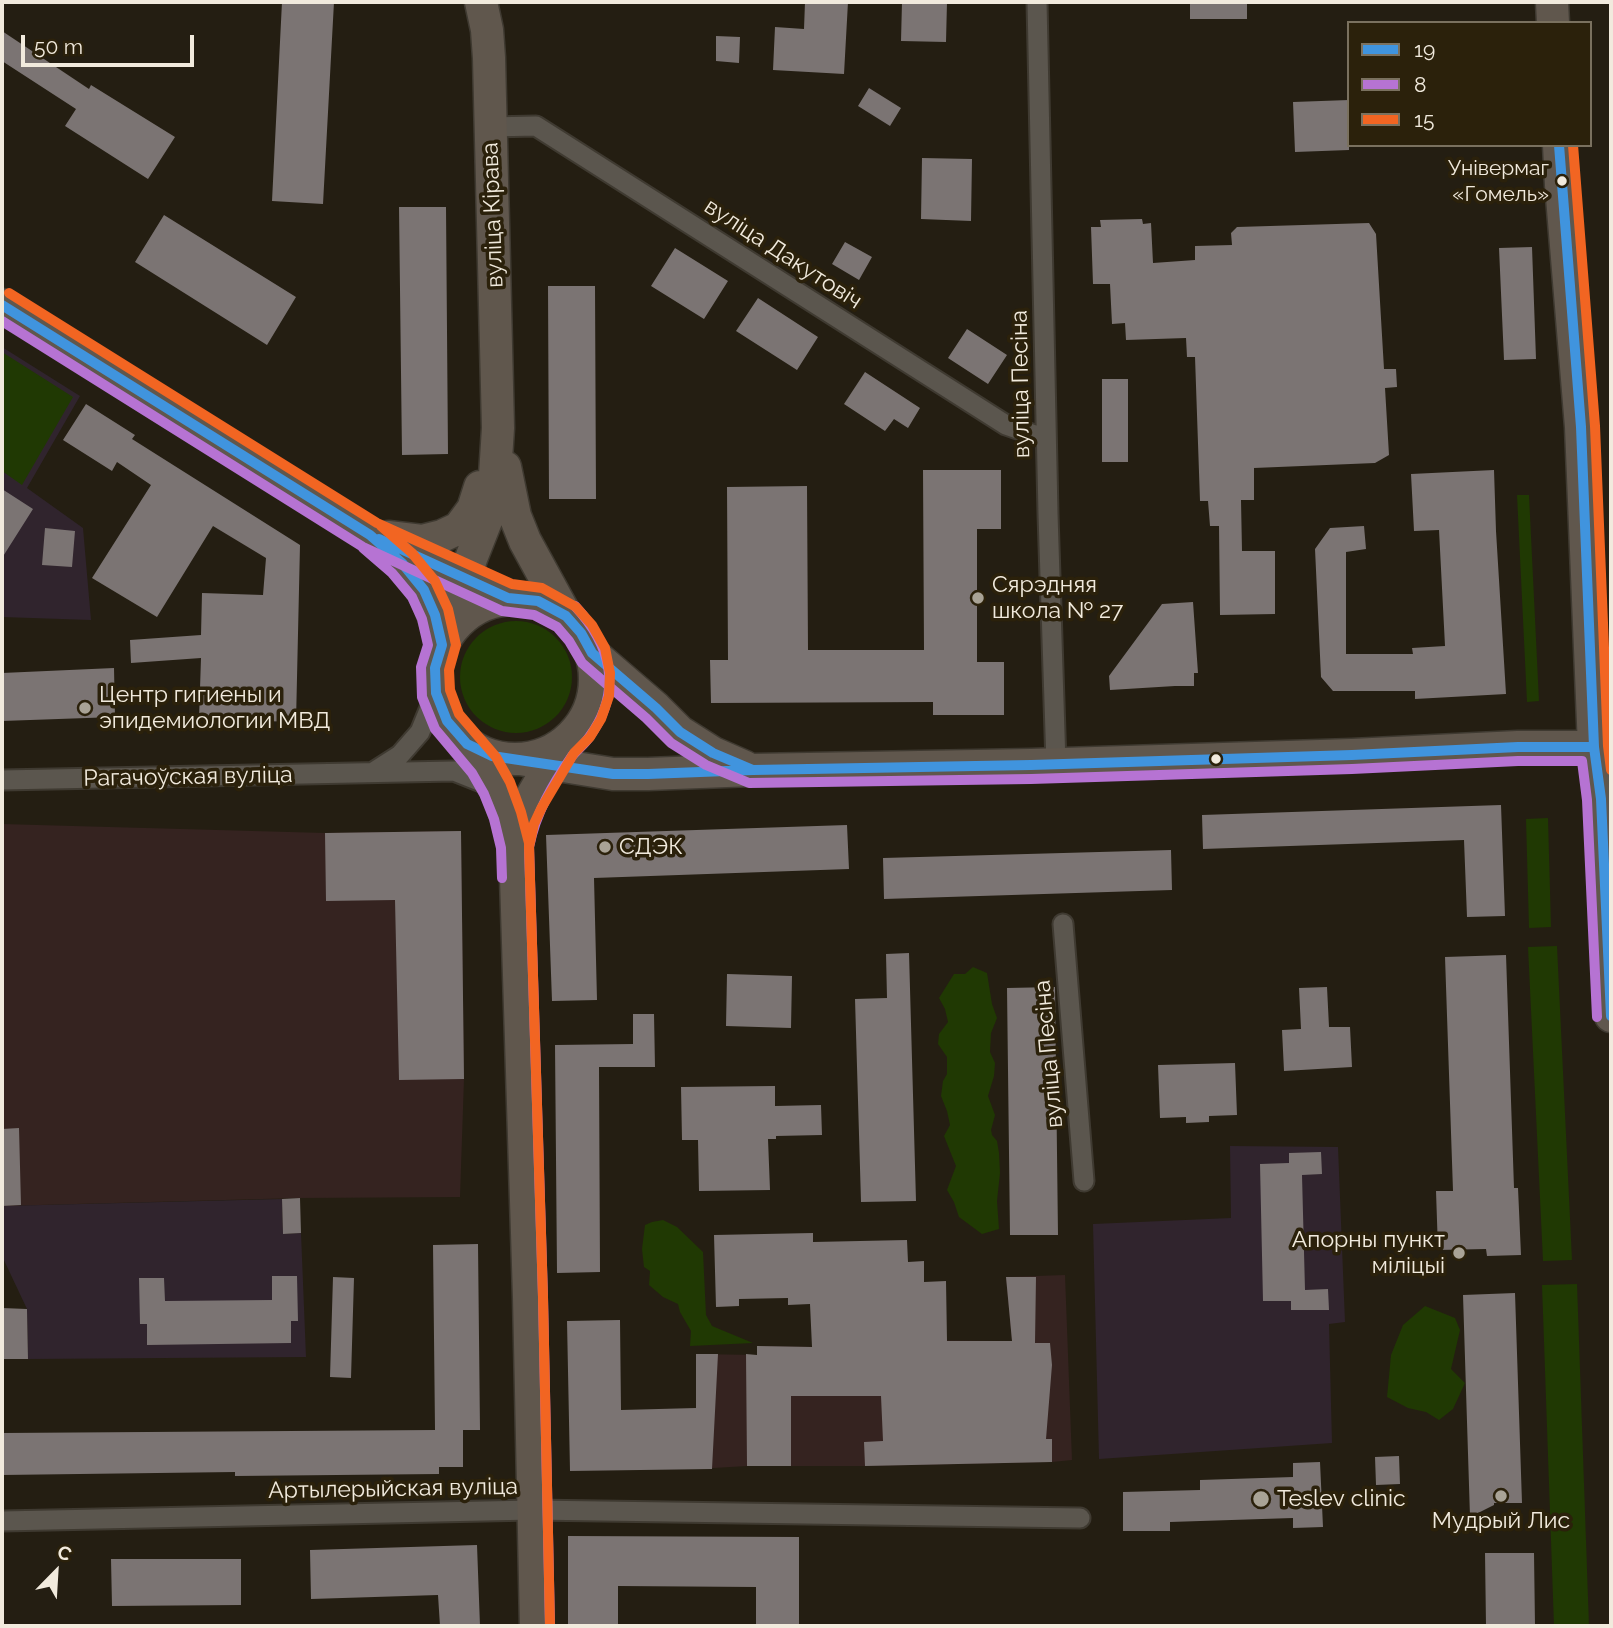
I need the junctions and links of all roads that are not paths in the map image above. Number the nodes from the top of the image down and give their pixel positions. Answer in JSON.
{"nodes":[{"id":1,"x":1037,"y":2,"type":"edge"},
{"id":2,"x":1552,"y":2,"type":"edge"},
{"id":3,"x":486,"y":11,"type":"edge"},
{"id":4,"x":1553,"y":21,"type":"edge"},
{"id":5,"x":490,"y":127,"type":"junction"},
{"id":6,"x":1559,"y":147,"type":"edge"},
{"id":7,"x":2,"y":304,"type":"edge"},
{"id":8,"x":498,"y":428,"type":"junction"},
{"id":9,"x":1046,"y":439,"type":"junction"},
{"id":10,"x":370,"y":535,"type":"junction"},
{"id":11,"x":465,"y":578,"type":"junction"},
{"id":12,"x":508,"y":598,"type":"junction"},
{"id":13,"x":566,"y":615,"type":"junction"},
{"id":14,"x":442,"y":645,"type":"junction"},
{"id":15,"x":592,"y":653,"type":"junction"},
{"id":16,"x":436,"y":694,"type":"junction"},
{"id":17,"x":1602,"y":747,"type":"edge"},
{"id":18,"x":557,"y":754,"type":"junction"},
{"id":19,"x":461,"y":757,"type":"junction"},
{"id":20,"x":1056,"y":764,"type":"junction"},
{"id":21,"x":753,"y":770,"type":"junction"},
{"id":22,"x":375,"y":771,"type":"junction"},
{"id":23,"x":613,"y":774,"type":"junction"},
{"id":24,"x":2,"y":780,"type":"edge"},
{"id":25,"x":518,"y":833,"type":"junction"},
{"id":26,"x":1063,"y":924,"type":"dead end"},
{"id":27,"x":1611,"y":1016,"type":"edge"},
{"id":28,"x":1084,"y":1181,"type":"dead end"},
{"id":29,"x":533,"y":1510,"type":"junction"},
{"id":30,"x":1080,"y":1518,"type":"dead end"},
{"id":31,"x":2,"y":1521,"type":"edge"},
{"id":32,"x":536,"y":1626,"type":"edge"}],
"edges":[{"from":1,"to":9,"type":"street","name":"вуліца Песіна"},
{"from":2,"to":4,"type":"main road"},
{"from":3,"to":5,"type":"main road","name":"вуліца Кірава"},
{"from":5,"to":8,"type":"main road","name":"вуліца Кірава"},
{"from":5,"to":9,"type":"street","name":"вуліца Дакутовіч"},
{"from":6,"to":17,"type":"main road"},
{"from":7,"to":10,"type":"main road"},
{"from":8,"to":10,"type":"main road"},
{"from":8,"to":11,"type":"main road","name":"вуліца Кірава"},
{"from":8,"to":13,"type":"main road","name":"вуліца Кірава"},
{"from":9,"to":20,"type":"street","name":"вуліца Песіна"},
{"from":10,"to":11,"type":"main road"},
{"from":10,"to":14,"type":"main road"},
{"from":11,"to":12,"type":"main road"},
{"from":11,"to":14,"type":"main road","name":"вуліца Кірава"},
{"from":12,"to":13,"type":"main road"},
{"from":12,"to":14,"type":"main road"},
{"from":13,"to":15,"type":"main road"},
{"from":14,"to":16,"type":"main road"},
{"from":15,"to":18,"type":"main road"},
{"from":15,"to":21,"type":"main road"},
{"from":16,"to":19,"type":"main road"},
{"from":16,"to":22,"type":"street"},
{"from":17,"to":20,"type":"main road"},
{"from":17,"to":27,"type":"main road"},
{"from":18,"to":19,"type":"main road"},
{"from":18,"to":23,"type":"main road"},
{"from":18,"to":25,"type":"main road"},
{"from":19,"to":22,"type":"street","name":"Рагачоўская вуліца"},
{"from":19,"to":25,"type":"main road"},
{"from":20,"to":21,"type":"main road"},
{"from":21,"to":23,"type":"main road"},
{"from":22,"to":24,"type":"street","name":"Рагачоўская вуліца"},
{"from":23,"to":25,"type":"main road"},
{"from":25,"to":29,"type":"main road"},
{"from":26,"to":28,"type":"street","name":"вуліца Песіна"},
{"from":29,"to":30,"type":"street","name":"Артылерыйская вуліца"},
{"from":29,"to":31,"type":"street","name":"Артылерыйская вуліца"},
{"from":29,"to":32,"type":"main road"}]}
